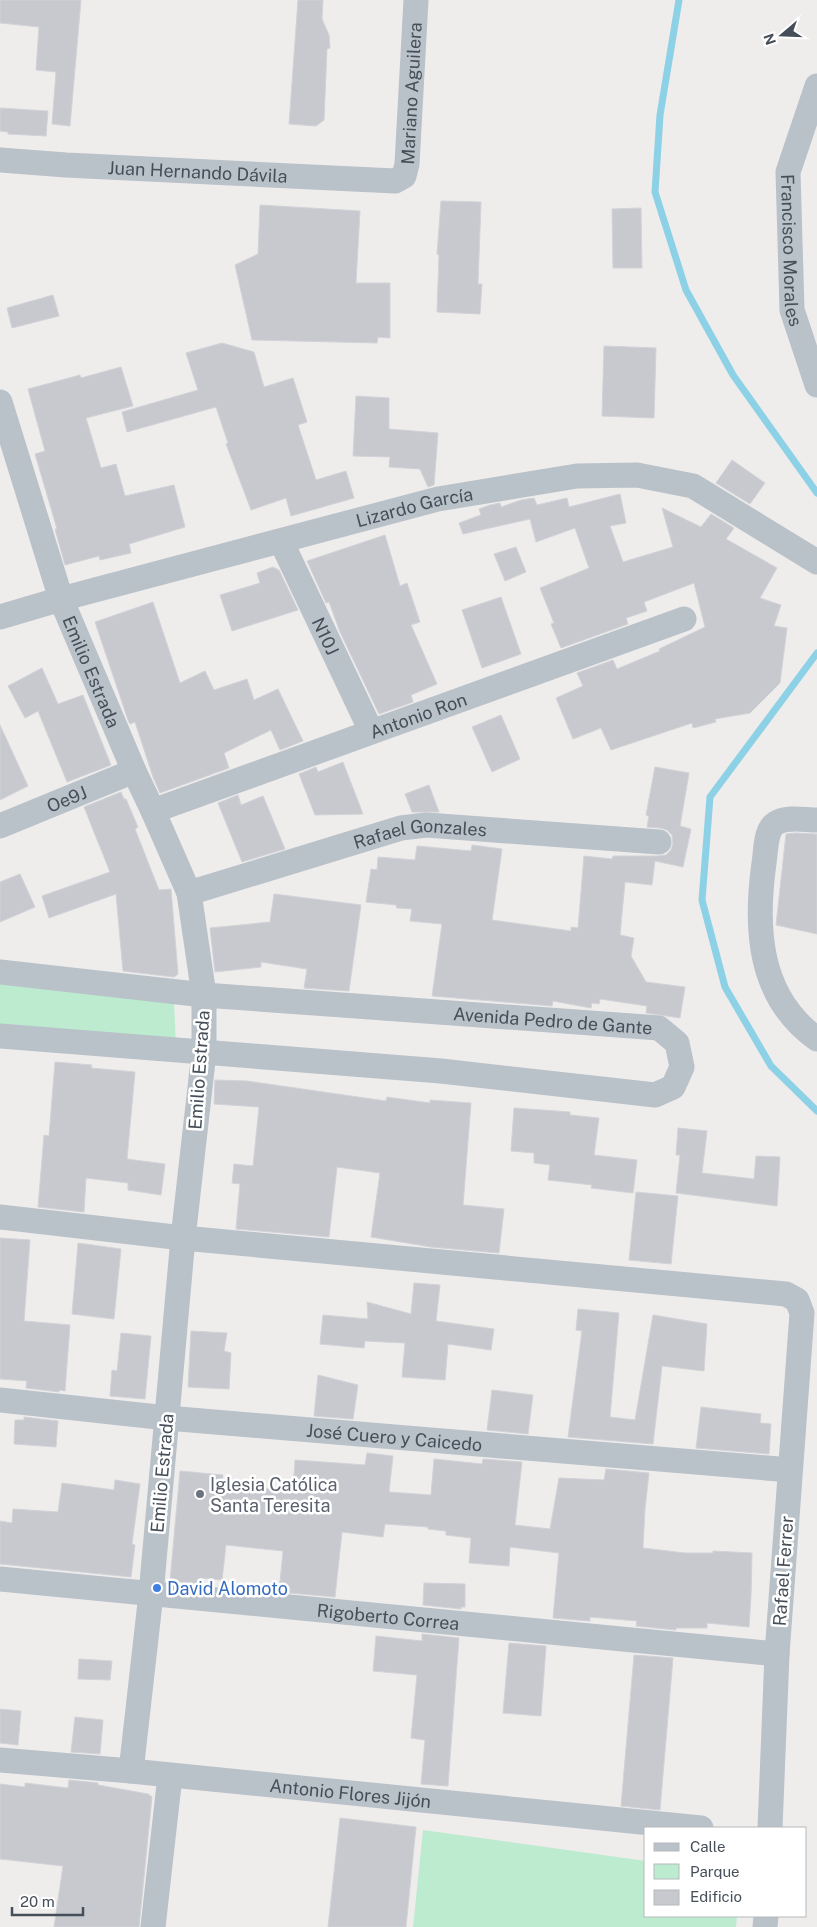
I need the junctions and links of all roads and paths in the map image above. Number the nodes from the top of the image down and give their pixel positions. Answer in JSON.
{"nodes":[{"id":1,"x":416,"y":0,"type":"edge"},
{"id":2,"x":817,"y":86,"type":"edge"},
{"id":3,"x":0,"y":160,"type":"edge"},
{"id":4,"x":395,"y":181,"type":"joint"},
{"id":5,"x":817,"y":385,"type":"edge"},
{"id":6,"x":0,"y":405,"type":"edge"},
{"id":7,"x":281,"y":540,"type":"junction"},
{"id":8,"x":817,"y":562,"type":"edge"},
{"id":9,"x":61,"y":599,"type":"junction"},
{"id":10,"x":0,"y":617,"type":"edge"},
{"id":11,"x":684,"y":619,"type":"dead end"},
{"id":12,"x":371,"y":731,"type":"junction"},
{"id":13,"x":134,"y":771,"type":"junction"},
{"id":14,"x":153,"y":811,"type":"junction"},
{"id":15,"x":817,"y":820,"type":"edge"},
{"id":16,"x":0,"y":826,"type":"edge"},
{"id":17,"x":659,"y":842,"type":"dead end"},
{"id":18,"x":189,"y":893,"type":"junction"},
{"id":19,"x":0,"y":972,"type":"edge"},
{"id":20,"x":204,"y":995,"type":"junction"},
{"id":21,"x":816,"y":1031,"type":"edge"},
{"id":22,"x":0,"y":1036,"type":"edge"},
{"id":23,"x":204,"y":1052,"type":"junction"},
{"id":24,"x":0,"y":1217,"type":"edge"},
{"id":25,"x":183,"y":1238,"type":"junction"},
{"id":26,"x":0,"y":1400,"type":"edge"},
{"id":27,"x":166,"y":1418,"type":"junction"},
{"id":28,"x":790,"y":1470,"type":"junction"},
{"id":29,"x":0,"y":1579,"type":"edge"},
{"id":30,"x":151,"y":1594,"type":"junction"},
{"id":31,"x":777,"y":1654,"type":"junction"},
{"id":32,"x":0,"y":1760,"type":"edge"},
{"id":33,"x":131,"y":1771,"type":"junction"},
{"id":34,"x":170,"y":1776,"type":"junction"},
{"id":35,"x":691,"y":1827,"type":"edge"},
{"id":36,"x":770,"y":1827,"type":"edge"},
{"id":37,"x":153,"y":1927,"type":"edge"}],
"edges":[{"from":1,"to":4,"type":"street","name":"Mariano Aguilera"},
{"from":2,"to":5,"type":"street","name":"Francisco Morales"},
{"from":3,"to":4,"type":"street","name":"Juan Hernando Dávila"},
{"from":6,"to":9,"type":"street","name":"Emilio Estrada"},
{"from":7,"to":8,"type":"street","name":"Lizardo García"},
{"from":7,"to":9,"type":"street","name":"Lizardo García"},
{"from":7,"to":12,"type":"street","name":"N10J"},
{"from":9,"to":10,"type":"street","name":"Lizardo García"},
{"from":9,"to":13,"type":"street","name":"Emilio Estrada"},
{"from":11,"to":12,"type":"street","name":"Antonio Ron"},
{"from":12,"to":14,"type":"street","name":"Antonio Ron"},
{"from":13,"to":14,"type":"street","name":"Emilio Estrada"},
{"from":13,"to":16,"type":"street","name":"Oe9J"},
{"from":14,"to":18,"type":"street","name":"Emilio Estrada"},
{"from":15,"to":21,"type":"street"},
{"from":17,"to":18,"type":"street","name":"Rafael Gonzales"},
{"from":18,"to":20,"type":"street","name":"Emilio Estrada"},
{"from":19,"to":20,"type":"street","name":"Avenida Pedro de Gante"},
{"from":20,"to":23,"type":"street","name":"Emilio Estrada"},
{"from":20,"to":23,"type":"street","name":"Avenida Pedro de Gante"},
{"from":22,"to":23,"type":"street","name":"Avenida Pedro de Gante"},
{"from":23,"to":25,"type":"street","name":"Emilio Estrada"},
{"from":24,"to":25,"type":"street"},
{"from":25,"to":27,"type":"street","name":"Emilio Estrada"},
{"from":25,"to":28,"type":"street","name":"Rafael Ferrer"},
{"from":26,"to":27,"type":"street","name":"José Cuero y Caicedo"},
{"from":27,"to":28,"type":"street","name":"José Cuero y Caicedo"},
{"from":27,"to":30,"type":"street","name":"Emilio Estrada"},
{"from":28,"to":31,"type":"street","name":"Rafael Ferrer"},
{"from":29,"to":30,"type":"street","name":"Rigoberto Correa"},
{"from":30,"to":31,"type":"street","name":"Rigoberto Correa"},
{"from":30,"to":33,"type":"street","name":"Emilio Estrada"},
{"from":31,"to":36,"type":"street","name":"Rafael Ferrer"},
{"from":32,"to":33,"type":"street","name":"Antonio Flores Jijón"},
{"from":33,"to":34,"type":"street","name":"Antonio Flores Jijón"},
{"from":34,"to":35,"type":"street","name":"Antonio Flores Jijón"},
{"from":34,"to":37,"type":"street"}]}
